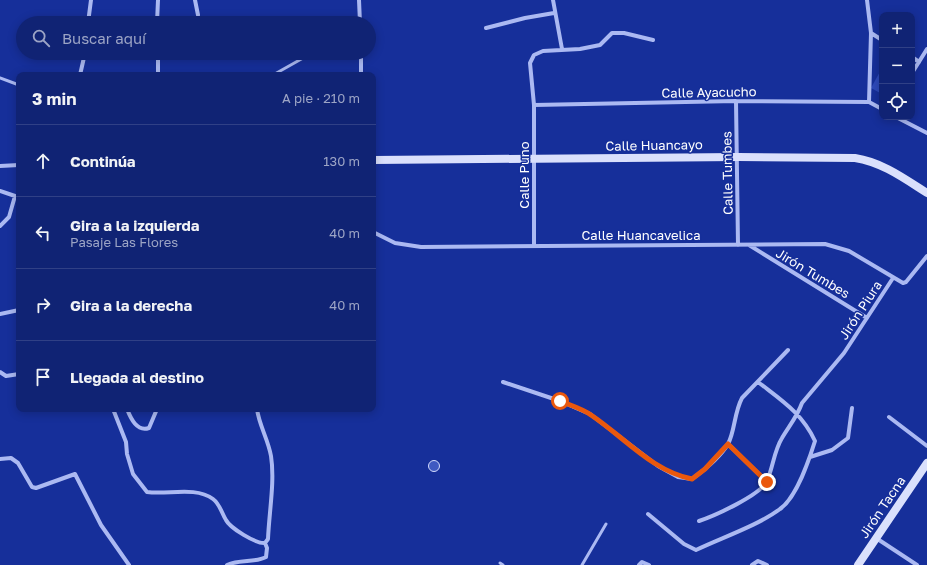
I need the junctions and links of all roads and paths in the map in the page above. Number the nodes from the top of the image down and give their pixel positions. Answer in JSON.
{"nodes":[{"id":1,"x":91,"y":0,"type":"edge"},
{"id":2,"x":158,"y":0,"type":"edge"},
{"id":3,"x":195,"y":0,"type":"edge"},
{"id":4,"x":360,"y":0,"type":"edge"},
{"id":5,"x":553,"y":0,"type":"edge"},
{"id":6,"x":867,"y":0,"type":"edge"},
{"id":7,"x":554,"y":13,"type":"junction"},
{"id":8,"x":198,"y":14,"type":"dead end"},
{"id":9,"x":89,"y":16,"type":"edge"},
{"id":10,"x":157,"y":16,"type":"edge"},
{"id":11,"x":360,"y":16,"type":"edge"},
{"id":12,"x":486,"y":28,"type":"dead end"},
{"id":13,"x":871,"y":33,"type":"junction"},
{"id":14,"x":879,"y":38,"type":"edge"},
{"id":15,"x":653,"y":40,"type":"dead end"},
{"id":16,"x":562,"y":49,"type":"junction"},
{"id":17,"x":927,"y":49,"type":"edge"},
{"id":18,"x":915,"y":59,"type":"edge"},
{"id":19,"x":83,"y":60,"type":"edge"},
{"id":20,"x":158,"y":60,"type":"edge"},
{"id":21,"x":300,"y":60,"type":"edge"},
{"id":22,"x":361,"y":60,"type":"edge"},
{"id":23,"x":919,"y":62,"type":"junction"},
{"id":24,"x":915,"y":68,"type":"edge"},
{"id":25,"x":81,"y":72,"type":"edge"},
{"id":26,"x":158,"y":72,"type":"edge"},
{"id":27,"x":278,"y":72,"type":"edge"},
{"id":28,"x":361,"y":72,"type":"edge"},
{"id":29,"x":0,"y":78,"type":"edge"},
{"id":30,"x":16,"y":84,"type":"edge"},
{"id":31,"x":736,"y":101,"type":"junction"},
{"id":32,"x":869,"y":102,"type":"junction"},
{"id":33,"x":534,"y":105,"type":"junction"},
{"id":34,"x":879,"y":107,"type":"edge"},
{"id":35,"x":902,"y":120,"type":"edge"},
{"id":36,"x":927,"y":133,"type":"edge"},
{"id":37,"x":738,"y":157,"type":"junction"},
{"id":38,"x":535,"y":159,"type":"junction"},
{"id":39,"x":376,"y":160,"type":"edge"},
{"id":40,"x":16,"y":165,"type":"edge"},
{"id":41,"x":0,"y":166,"type":"edge"},
{"id":42,"x":0,"y":190,"type":"edge"},
{"id":43,"x":927,"y":193,"type":"edge"},
{"id":44,"x":0,"y":226,"type":"edge"},
{"id":45,"x":376,"y":234,"type":"edge"},
{"id":46,"x":534,"y":245,"type":"junction"},
{"id":47,"x":738,"y":245,"type":"junction"},
{"id":48,"x":748,"y":245,"type":"junction"},
{"id":49,"x":927,"y":256,"type":"edge"},
{"id":50,"x":893,"y":278,"type":"junction"},
{"id":51,"x":16,"y":311,"type":"edge"},
{"id":52,"x":0,"y":314,"type":"edge"},
{"id":53,"x":867,"y":318,"type":"junction"},
{"id":54,"x":788,"y":350,"type":"dead end"},
{"id":55,"x":0,"y":372,"type":"edge"},
{"id":56,"x":16,"y":374,"type":"edge"},
{"id":57,"x":503,"y":382,"type":"dead end"},
{"id":58,"x":758,"y":382,"type":"junction"},
{"id":59,"x":852,"y":408,"type":"dead end"},
{"id":60,"x":114,"y":412,"type":"edge"},
{"id":61,"x":128,"y":412,"type":"edge"},
{"id":62,"x":156,"y":412,"type":"edge"},
{"id":63,"x":258,"y":412,"type":"edge"},
{"id":64,"x":798,"y":414,"type":"junction"},
{"id":65,"x":889,"y":417,"type":"dead end"},
{"id":66,"x":728,"y":444,"type":"junction"},
{"id":67,"x":927,"y":446,"type":"edge"},
{"id":68,"x":810,"y":456,"type":"junction"},
{"id":69,"x":0,"y":459,"type":"edge"},
{"id":70,"x":927,"y":463,"type":"edge"},
{"id":71,"x":767,"y":482,"type":"junction"},
{"id":72,"x":648,"y":514,"type":"dead end"},
{"id":73,"x":699,"y":521,"type":"dead end"},
{"id":74,"x":606,"y":524,"type":"dead end"},
{"id":75,"x":876,"y":538,"type":"junction"},
{"id":76,"x":265,"y":543,"type":"junction"},
{"id":77,"x":641,"y":563,"type":"edge"},
{"id":78,"x":129,"y":565,"type":"edge"},
{"id":79,"x":227,"y":565,"type":"edge"},
{"id":80,"x":582,"y":565,"type":"edge"},
{"id":81,"x":649,"y":565,"type":"edge"},
{"id":82,"x":752,"y":565,"type":"edge"},
{"id":83,"x":767,"y":565,"type":"edge"},
{"id":84,"x":858,"y":565,"type":"edge"},
{"id":85,"x":917,"y":565,"type":"edge"}],
"edges":[{"from":1,"to":9,"type":"street"},
{"from":2,"to":10,"type":"street"},
{"from":3,"to":8,"type":"street"},
{"from":4,"to":11,"type":"street"},
{"from":5,"to":7,"type":"street"},
{"from":6,"to":13,"type":"street"},
{"from":7,"to":12,"type":"street"},
{"from":7,"to":16,"type":"street"},
{"from":13,"to":14,"type":"street"},
{"from":13,"to":32,"type":"street"},
{"from":15,"to":16,"type":"street"},
{"from":16,"to":33,"type":"street","name":"Calle Puno"},
{"from":17,"to":23,"type":"street"},
{"from":18,"to":23,"type":"street"},
{"from":19,"to":25,"type":"street"},
{"from":20,"to":26,"type":"street"},
{"from":21,"to":27,"type":"lane"},
{"from":22,"to":28,"type":"street"},
{"from":23,"to":24,"type":"street"},
{"from":29,"to":30,"type":"lane"},
{"from":31,"to":32,"type":"street","name":"Calle Ayacucho"},
{"from":31,"to":33,"type":"street","name":"Calle Ayacucho"},
{"from":31,"to":37,"type":"street","name":"Calle Tumbes"},
{"from":32,"to":34,"type":"street","name":"Calle Ayacucho"},
{"from":33,"to":38,"type":"street","name":"Calle Puno"},
{"from":35,"to":36,"type":"street"},
{"from":37,"to":38,"type":"street","name":"Calle Huancayo"},
{"from":37,"to":43,"type":"street","name":"Calle Huancayo"},
{"from":37,"to":47,"type":"street","name":"Calle Tumbes"},
{"from":38,"to":39,"type":"street","name":"Calle Huancayo"},
{"from":38,"to":46,"type":"street","name":"Calle Puno"},
{"from":40,"to":41,"type":"street"},
{"from":42,"to":44,"type":"street"},
{"from":45,"to":46,"type":"street","name":"Calle Huancavelica"},
{"from":46,"to":47,"type":"street","name":"Calle Huancavelica"},
{"from":47,"to":48,"type":"street","name":"Calle Huancavelica"},
{"from":48,"to":50,"type":"street","name":"Calle Huancavelica"},
{"from":48,"to":53,"type":"street","name":"Jirón Tumbes"},
{"from":49,"to":50,"type":"street","name":"Calle Huancavelica"},
{"from":50,"to":53,"type":"street","name":"Jirón Piura"},
{"from":51,"to":52,"type":"street"},
{"from":53,"to":64,"type":"street","name":"Jirón Piura"},
{"from":54,"to":58,"type":"street"},
{"from":55,"to":56,"type":"street"},
{"from":57,"to":66,"type":"street"},
{"from":58,"to":64,"type":"street"},
{"from":58,"to":66,"type":"street"},
{"from":59,"to":68,"type":"street"},
{"from":60,"to":76,"type":"street"},
{"from":61,"to":62,"type":"street"},
{"from":63,"to":76,"type":"street"},
{"from":64,"to":68,"type":"street"},
{"from":64,"to":71,"type":"street","name":"Jirón Piura"},
{"from":65,"to":67,"type":"street"},
{"from":66,"to":71,"type":"street"},
{"from":68,"to":72,"type":"street"},
{"from":69,"to":78,"type":"street"},
{"from":70,"to":75,"type":"street","name":"Jirón Tacna"},
{"from":71,"to":73,"type":"street"},
{"from":74,"to":80,"type":"lane"},
{"from":75,"to":84,"type":"street","name":"Jirón Tacna"},
{"from":75,"to":85,"type":"street"},
{"from":76,"to":79,"type":"street"},
{"from":77,"to":81,"type":"street"},
{"from":82,"to":83,"type":"street"}]}
